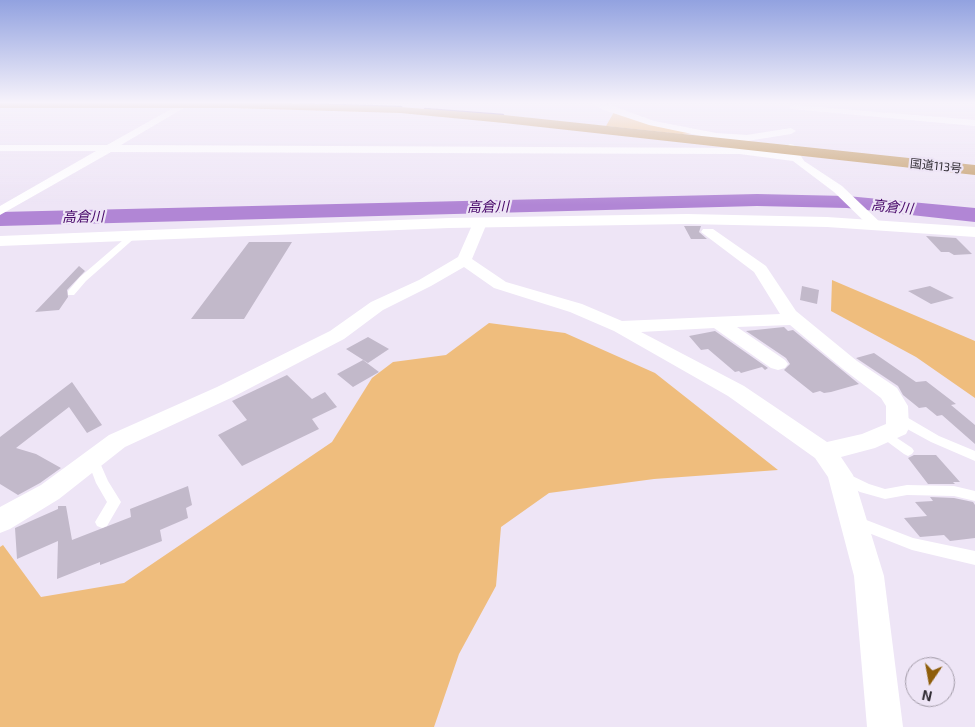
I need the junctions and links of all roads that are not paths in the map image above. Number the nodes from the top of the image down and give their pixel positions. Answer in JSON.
{"nodes":[{"id":1,"x":129,"y":137,"type":"edge"},
{"id":2,"x":648,"y":137,"type":"edge"},
{"id":3,"x":730,"y":137,"type":"edge"},
{"id":4,"x":754,"y":137,"type":"edge"},
{"id":5,"x":791,"y":137,"type":"edge"},
{"id":6,"x":0,"y":148,"type":"edge"},
{"id":7,"x":110,"y":148,"type":"junction"},
{"id":8,"x":793,"y":154,"type":"junction"},
{"id":9,"x":975,"y":170,"type":"edge"},
{"id":10,"x":0,"y":211,"type":"edge"},
{"id":11,"x":480,"y":223,"type":"junction"},
{"id":12,"x":876,"y":225,"type":"junction"},
{"id":13,"x":708,"y":232,"type":"dead end"},
{"id":14,"x":975,"y":232,"type":"edge"},
{"id":15,"x":133,"y":236,"type":"junction"},
{"id":16,"x":0,"y":241,"type":"edge"},
{"id":17,"x":464,"y":260,"type":"junction"},
{"id":18,"x":71,"y":293,"type":"dead end"},
{"id":19,"x":793,"y":319,"type":"junction"},
{"id":20,"x":717,"y":322,"type":"junction"},
{"id":21,"x":620,"y":327,"type":"junction"},
{"id":22,"x":778,"y":364,"type":"dead end"},
{"id":23,"x":898,"y":415,"type":"junction"},
{"id":24,"x":885,"y":434,"type":"junction"},
{"id":25,"x":908,"y":451,"type":"dead end"},
{"id":26,"x":824,"y":452,"type":"junction"},
{"id":27,"x":975,"y":456,"type":"edge"},
{"id":28,"x":93,"y":460,"type":"junction"},
{"id":29,"x":840,"y":475,"type":"junction"},
{"id":30,"x":975,"y":496,"type":"edge"},
{"id":31,"x":0,"y":521,"type":"edge"},
{"id":32,"x":853,"y":521,"type":"junction"},
{"id":33,"x":102,"y":522,"type":"dead end"},
{"id":34,"x":975,"y":558,"type":"edge"},
{"id":35,"x":885,"y":727,"type":"edge"}],
"edges":[{"from":1,"to":7,"type":"street"},
{"from":2,"to":8,"type":"highway","name":"国道113号"},
{"from":3,"to":4,"type":"street"},
{"from":5,"to":8,"type":"street"},
{"from":6,"to":7,"type":"street"},
{"from":7,"to":8,"type":"street"},
{"from":7,"to":10,"type":"street"},
{"from":8,"to":9,"type":"highway","name":"国道113号"},
{"from":8,"to":12,"type":"street"},
{"from":11,"to":12,"type":"street"},
{"from":11,"to":15,"type":"street"},
{"from":11,"to":17,"type":"street"},
{"from":12,"to":14,"type":"street"},
{"from":13,"to":19,"type":"street"},
{"from":15,"to":16,"type":"street"},
{"from":15,"to":18,"type":"lane"},
{"from":17,"to":21,"type":"street"},
{"from":17,"to":28,"type":"street"},
{"from":19,"to":20,"type":"street"},
{"from":19,"to":23,"type":"street"},
{"from":20,"to":21,"type":"street"},
{"from":20,"to":22,"type":"street"},
{"from":21,"to":26,"type":"street"},
{"from":23,"to":24,"type":"street"},
{"from":23,"to":27,"type":"lane"},
{"from":24,"to":25,"type":"lane"},
{"from":24,"to":26,"type":"street"},
{"from":26,"to":29,"type":"street"},
{"from":28,"to":31,"type":"street"},
{"from":28,"to":33,"type":"lane"},
{"from":29,"to":30,"type":"lane"},
{"from":29,"to":32,"type":"street"},
{"from":32,"to":34,"type":"lane"},
{"from":32,"to":35,"type":"street"}]}
